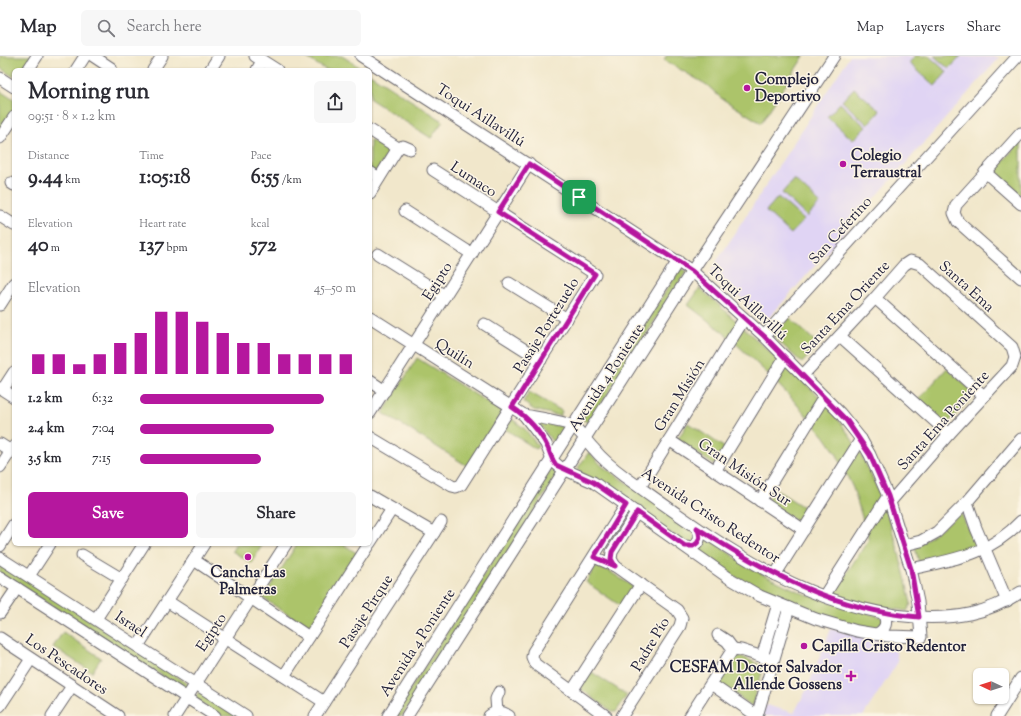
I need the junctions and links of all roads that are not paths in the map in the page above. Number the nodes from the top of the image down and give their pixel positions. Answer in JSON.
{"nodes":[{"id":1,"x":37,"y":56,"type":"edge"},
{"id":2,"x":85,"y":56,"type":"edge"},
{"id":3,"x":93,"y":56,"type":"edge"},
{"id":4,"x":162,"y":56,"type":"edge"},
{"id":5,"x":219,"y":56,"type":"edge"},
{"id":6,"x":361,"y":56,"type":"edge"},
{"id":7,"x":834,"y":56,"type":"edge"},
{"id":8,"x":1018,"y":56,"type":"edge"},
{"id":9,"x":1021,"y":59,"type":"edge"},
{"id":10,"x":258,"y":62,"type":"edge"},
{"id":11,"x":29,"y":68,"type":"edge"},
{"id":12,"x":77,"y":68,"type":"edge"},
{"id":13,"x":111,"y":68,"type":"dead end"},
{"id":14,"x":153,"y":68,"type":"edge"},
{"id":15,"x":211,"y":68,"type":"edge"},
{"id":16,"x":272,"y":68,"type":"edge"},
{"id":17,"x":0,"y":78,"type":"edge"},
{"id":18,"x":12,"y":86,"type":"edge"},
{"id":19,"x":12,"y":120,"type":"edge"},
{"id":20,"x":372,"y":131,"type":"edge"},
{"id":21,"x":1021,"y":134,"type":"edge"},
{"id":22,"x":0,"y":138,"type":"edge"},
{"id":23,"x":398,"y":148,"type":"junction"},
{"id":24,"x":410,"y":149,"type":"dead end"},
{"id":25,"x":529,"y":164,"type":"junction"},
{"id":26,"x":433,"y":170,"type":"dead end"},
{"id":27,"x":985,"y":172,"type":"junction"},
{"id":28,"x":375,"y":175,"type":"edge"},
{"id":29,"x":372,"y":186,"type":"edge"},
{"id":30,"x":1021,"y":204,"type":"edge"},
{"id":31,"x":404,"y":211,"type":"dead end"},
{"id":32,"x":498,"y":212,"type":"junction"},
{"id":33,"x":0,"y":216,"type":"edge"},
{"id":34,"x":12,"y":224,"type":"edge"},
{"id":35,"x":378,"y":254,"type":"dead end"},
{"id":36,"x":472,"y":254,"type":"junction"},
{"id":37,"x":678,"y":261,"type":"junction"},
{"id":38,"x":910,"y":261,"type":"joint"},
{"id":39,"x":692,"y":271,"type":"junction"},
{"id":40,"x":1021,"y":278,"type":"edge"},
{"id":41,"x":509,"y":283,"type":"dead end"},
{"id":42,"x":12,"y":287,"type":"edge"},
{"id":43,"x":445,"y":296,"type":"junction"},
{"id":44,"x":876,"y":298,"type":"junction"},
{"id":45,"x":0,"y":305,"type":"edge"},
{"id":46,"x":372,"y":318,"type":"edge"},
{"id":47,"x":567,"y":319,"type":"junction"},
{"id":48,"x":744,"y":319,"type":"junction"},
{"id":49,"x":484,"y":324,"type":"dead end"},
{"id":50,"x":764,"y":336,"type":"junction"},
{"id":51,"x":840,"y":336,"type":"junction"},
{"id":52,"x":414,"y":345,"type":"junction"},
{"id":53,"x":785,"y":357,"type":"junction"},
{"id":54,"x":1015,"y":357,"type":"joint"},
{"id":55,"x":541,"y":360,"type":"junction"},
{"id":56,"x":12,"y":374,"type":"edge"},
{"id":57,"x":803,"y":375,"type":"junction"},
{"id":58,"x":372,"y":382,"type":"edge"},
{"id":59,"x":1,"y":388,"type":"edge"},
{"id":60,"x":385,"y":391,"type":"junction"},
{"id":61,"x":12,"y":396,"type":"edge"},
{"id":62,"x":984,"y":396,"type":"junction"},
{"id":63,"x":824,"y":397,"type":"junction"},
{"id":64,"x":512,"y":407,"type":"junction"},
{"id":65,"x":372,"y":410,"type":"edge"},
{"id":66,"x":524,"y":415,"type":"junction"},
{"id":67,"x":573,"y":426,"type":"junction"},
{"id":68,"x":950,"y":434,"type":"junction"},
{"id":69,"x":372,"y":438,"type":"edge"},
{"id":70,"x":585,"y":438,"type":"junction"},
{"id":71,"x":861,"y":439,"type":"junction"},
{"id":72,"x":669,"y":440,"type":"junction"},
{"id":73,"x":1021,"y":440,"type":"edge"},
{"id":74,"x":0,"y":444,"type":"edge"},
{"id":75,"x":12,"y":448,"type":"edge"},
{"id":76,"x":552,"y":460,"type":"junction"},
{"id":77,"x":0,"y":468,"type":"edge"},
{"id":78,"x":565,"y":470,"type":"junction"},
{"id":79,"x":715,"y":471,"type":"junction"},
{"id":80,"x":640,"y":487,"type":"junction"},
{"id":81,"x":372,"y":497,"type":"edge"},
{"id":82,"x":889,"y":499,"type":"junction"},
{"id":83,"x":760,"y":501,"type":"junction"},
{"id":84,"x":967,"y":502,"type":"junction"},
{"id":85,"x":626,"y":505,"type":"junction"},
{"id":86,"x":392,"y":509,"type":"junction"},
{"id":87,"x":637,"y":512,"type":"junction"},
{"id":88,"x":1021,"y":521,"type":"edge"},
{"id":89,"x":442,"y":522,"type":"dead end"},
{"id":90,"x":12,"y":527,"type":"edge"},
{"id":91,"x":697,"y":528,"type":"junction"},
{"id":92,"x":804,"y":530,"type":"junction"},
{"id":93,"x":434,"y":533,"type":"junction"},
{"id":94,"x":372,"y":540,"type":"edge"},
{"id":95,"x":904,"y":545,"type":"junction"},
{"id":96,"x":0,"y":546,"type":"edge"},
{"id":97,"x":49,"y":546,"type":"edge"},
{"id":98,"x":143,"y":546,"type":"edge"},
{"id":99,"x":203,"y":546,"type":"edge"},
{"id":100,"x":285,"y":546,"type":"edge"},
{"id":101,"x":368,"y":546,"type":"edge"},
{"id":102,"x":685,"y":546,"type":"junction"},
{"id":103,"x":985,"y":549,"type":"junction"},
{"id":104,"x":82,"y":555,"type":"dead end"},
{"id":105,"x":594,"y":557,"type":"junction"},
{"id":106,"x":0,"y":558,"type":"edge"},
{"id":107,"x":194,"y":560,"type":"junction"},
{"id":108,"x":615,"y":566,"type":"junction"},
{"id":109,"x":911,"y":569,"type":"junction"},
{"id":110,"x":775,"y":575,"type":"junction"},
{"id":111,"x":29,"y":576,"type":"junction"},
{"id":112,"x":0,"y":577,"type":"edge"},
{"id":113,"x":122,"y":579,"type":"junction"},
{"id":114,"x":641,"y":584,"type":"junction"},
{"id":115,"x":17,"y":588,"type":"junction"},
{"id":116,"x":1021,"y":592,"type":"edge"},
{"id":117,"x":824,"y":596,"type":"junction"},
{"id":118,"x":251,"y":598,"type":"junction"},
{"id":119,"x":168,"y":601,"type":"junction"},
{"id":120,"x":1007,"y":601,"type":"junction"},
{"id":121,"x":778,"y":604,"type":"junction"},
{"id":122,"x":789,"y":608,"type":"junction"},
{"id":123,"x":883,"y":613,"type":"junction"},
{"id":124,"x":0,"y":614,"type":"edge"},
{"id":125,"x":919,"y":617,"type":"junction"},
{"id":126,"x":96,"y":619,"type":"junction"},
{"id":127,"x":718,"y":634,"type":"dead end"},
{"id":128,"x":877,"y":634,"type":"junction"},
{"id":129,"x":309,"y":637,"type":"junction"},
{"id":130,"x":0,"y":638,"type":"edge"},
{"id":131,"x":225,"y":638,"type":"junction"},
{"id":132,"x":138,"y":646,"type":"junction"},
{"id":133,"x":733,"y":649,"type":"junction"},
{"id":134,"x":762,"y":657,"type":"junction"},
{"id":135,"x":32,"y":659,"type":"junction"},
{"id":136,"x":773,"y":661,"type":"junction"},
{"id":137,"x":284,"y":676,"type":"junction"},
{"id":138,"x":1021,"y":678,"type":"edge"},
{"id":139,"x":196,"y":684,"type":"junction"},
{"id":140,"x":710,"y":684,"type":"junction"},
{"id":141,"x":72,"y":686,"type":"junction"},
{"id":142,"x":572,"y":691,"type":"junction"},
{"id":143,"x":499,"y":692,"type":"dead end"},
{"id":144,"x":187,"y":698,"type":"junction"},
{"id":145,"x":324,"y":702,"type":"junction"},
{"id":146,"x":0,"y":706,"type":"edge"},
{"id":147,"x":493,"y":714,"type":"edge"},
{"id":148,"x":113,"y":715,"type":"edge"},
{"id":149,"x":52,"y":716,"type":"edge"},
{"id":150,"x":175,"y":716,"type":"edge"},
{"id":151,"x":215,"y":716,"type":"edge"},
{"id":152,"x":246,"y":716,"type":"edge"},
{"id":153,"x":315,"y":716,"type":"edge"},
{"id":154,"x":388,"y":716,"type":"edge"},
{"id":155,"x":407,"y":716,"type":"edge"},
{"id":156,"x":509,"y":716,"type":"edge"},
{"id":157,"x":606,"y":716,"type":"edge"},
{"id":158,"x":622,"y":716,"type":"edge"},
{"id":159,"x":690,"y":716,"type":"edge"},
{"id":160,"x":756,"y":716,"type":"edge"},
{"id":161,"x":996,"y":716,"type":"edge"}],
"edges":[{"from":1,"to":11,"type":"street"},
{"from":2,"to":12,"type":"street"},
{"from":3,"to":13,"type":"street"},
{"from":4,"to":14,"type":"street"},
{"from":5,"to":15,"type":"street"},
{"from":6,"to":25,"type":"street","name":"Toqui Aillavillú"},
{"from":7,"to":39,"type":"street","name":"Avenida 4 Poniente"},
{"from":8,"to":9,"type":"street"},
{"from":8,"to":50,"type":"street","name":"San Ceferino"},
{"from":10,"to":16,"type":"street"},
{"from":17,"to":18,"type":"street"},
{"from":19,"to":22,"type":"street"},
{"from":20,"to":23,"type":"street"},
{"from":21,"to":27,"type":"street"},
{"from":23,"to":24,"type":"street"},
{"from":23,"to":28,"type":"street"},
{"from":25,"to":32,"type":"street","name":"Egipto"},
{"from":25,"to":37,"type":"street","name":"Toqui Aillavillú"},
{"from":26,"to":32,"type":"street","name":"Lumaco"},
{"from":27,"to":30,"type":"street"},
{"from":27,"to":40,"type":"street"},
{"from":28,"to":29,"type":"street"},
{"from":31,"to":36,"type":"street"},
{"from":32,"to":36,"type":"street","name":"Egipto"},
{"from":32,"to":47,"type":"street","name":"Pasaje Portezuelo"},
{"from":33,"to":34,"type":"street"},
{"from":35,"to":43,"type":"street"},
{"from":36,"to":43,"type":"street","name":"Egipto"},
{"from":37,"to":39,"type":"street","name":"Toqui Aillavillú"},
{"from":37,"to":67,"type":"street","name":"Avenida 4 Poniente"},
{"from":38,"to":44,"type":"street","name":"Santa Ema Oriente"},
{"from":38,"to":54,"type":"street","name":"Santa Ema"},
{"from":39,"to":48,"type":"street","name":"Toqui Aillavillú"},
{"from":39,"to":70,"type":"street","name":"Avenida 4 Poniente"},
{"from":41,"to":47,"type":"street"},
{"from":42,"to":45,"type":"street"},
{"from":43,"to":52,"type":"street","name":"Egipto"},
{"from":44,"to":51,"type":"street","name":"Santa Ema Oriente"},
{"from":44,"to":62,"type":"street"},
{"from":46,"to":52,"type":"street","name":"Quilín"},
{"from":47,"to":55,"type":"street","name":"Pasaje Portezuelo"},
{"from":48,"to":50,"type":"street","name":"Toqui Aillavillú"},
{"from":48,"to":72,"type":"street","name":"Gran Misión"},
{"from":49,"to":55,"type":"street"},
{"from":50,"to":53,"type":"street","name":"Toqui Aillavillú"},
{"from":51,"to":57,"type":"street","name":"Santa Ema Oriente"},
{"from":51,"to":68,"type":"street"},
{"from":52,"to":60,"type":"street","name":"Egipto"},
{"from":52,"to":64,"type":"street","name":"Quilín"},
{"from":53,"to":57,"type":"street","name":"Toqui Aillavillú"},
{"from":53,"to":79,"type":"street"},
{"from":54,"to":62,"type":"street","name":"Santa Ema Poniente"},
{"from":55,"to":64,"type":"street","name":"Pasaje Portezuelo"},
{"from":56,"to":59,"type":"street"},
{"from":57,"to":63,"type":"street","name":"Toqui Aillavillú"},
{"from":58,"to":60,"type":"street"},
{"from":59,"to":61,"type":"street"},
{"from":60,"to":65,"type":"street","name":"Egipto"},
{"from":62,"to":68,"type":"street","name":"Santa Ema Poniente"},
{"from":63,"to":71,"type":"street","name":"Toqui Aillavillú"},
{"from":63,"to":83,"type":"street"},
{"from":64,"to":66,"type":"street","name":"Quilín"},
{"from":64,"to":69,"type":"street","name":"Pasaje Portezuelo"},
{"from":66,"to":67,"type":"street","name":"Quilín"},
{"from":66,"to":76,"type":"street","name":"Quilín"},
{"from":67,"to":70,"type":"street","name":"Avenida Cristo Redentor"},
{"from":67,"to":76,"type":"street","name":"Avenida 4 Poniente"},
{"from":68,"to":82,"type":"street","name":"Santa Ema Poniente"},
{"from":70,"to":78,"type":"street","name":"Avenida 4 Poniente"},
{"from":70,"to":80,"type":"street","name":"Avenida Cristo Redentor"},
{"from":71,"to":82,"type":"street","name":"Toqui Aillavillú"},
{"from":71,"to":92,"type":"street"},
{"from":72,"to":79,"type":"street","name":"Gran Misión Sur"},
{"from":72,"to":80,"type":"street","name":"Gran Misión"},
{"from":73,"to":84,"type":"street"},
{"from":74,"to":75,"type":"street"},
{"from":75,"to":77,"type":"street"},
{"from":76,"to":78,"type":"street"},
{"from":76,"to":154,"type":"street","name":"Avenida 4 Poniente"},
{"from":78,"to":85,"type":"street"},
{"from":78,"to":155,"type":"street","name":"Avenida 4 Poniente"},
{"from":79,"to":83,"type":"street","name":"Gran Misión Sur"},
{"from":80,"to":91,"type":"street","name":"Avenida Cristo Redentor"},
{"from":81,"to":86,"type":"street"},
{"from":82,"to":95,"type":"street","name":"Toqui Aillavillú"},
{"from":82,"to":117,"type":"street","name":"Santa Ema Poniente"},
{"from":83,"to":92,"type":"street","name":"Gran Misión Sur"},
{"from":84,"to":95,"type":"street"},
{"from":84,"to":103,"type":"street"},
{"from":85,"to":87,"type":"street"},
{"from":85,"to":105,"type":"street"},
{"from":86,"to":93,"type":"street"},
{"from":86,"to":94,"type":"street"},
{"from":87,"to":102,"type":"street"},
{"from":87,"to":108,"type":"street"},
{"from":88,"to":103,"type":"street"},
{"from":89,"to":93,"type":"street","name":"Pasaje Pirque"},
{"from":90,"to":96,"type":"street"},
{"from":91,"to":102,"type":"street"},
{"from":91,"to":110,"type":"street","name":"Avenida Cristo Redentor"},
{"from":92,"to":110,"type":"street"},
{"from":93,"to":145,"type":"street","name":"Pasaje Pirque"},
{"from":95,"to":109,"type":"street","name":"Toqui Aillavillú"},
{"from":97,"to":111,"type":"street"},
{"from":98,"to":113,"type":"street"},
{"from":99,"to":107,"type":"street"},
{"from":100,"to":118,"type":"street","name":"Egipto"},
{"from":101,"to":129,"type":"street"},
{"from":102,"to":121,"type":"street"},
{"from":103,"to":109,"type":"street"},
{"from":103,"to":120,"type":"street"},
{"from":104,"to":113,"type":"street"},
{"from":105,"to":108,"type":"street","name":"Padre Pío"},
{"from":105,"to":142,"type":"street"},
{"from":106,"to":111,"type":"street","name":"Israel"},
{"from":107,"to":118,"type":"street"},
{"from":107,"to":119,"type":"street"},
{"from":108,"to":114,"type":"street","name":"Padre Pío"},
{"from":109,"to":125,"type":"street","name":"Toqui Aillavillú"},
{"from":110,"to":117,"type":"street","name":"Avenida Cristo Redentor"},
{"from":111,"to":126,"type":"street","name":"Israel"},
{"from":112,"to":115,"type":"street","name":"Israel"},
{"from":113,"to":126,"type":"street"},
{"from":114,"to":142,"type":"street"},
{"from":114,"to":158,"type":"street","name":"Padre Pío"},
{"from":115,"to":124,"type":"street"},
{"from":115,"to":144,"type":"street","name":"Israel"},
{"from":116,"to":120,"type":"street","name":"Avenida Cristo Redentor"},
{"from":117,"to":123,"type":"street","name":"Avenida Cristo Redentor"},
{"from":118,"to":129,"type":"street"},
{"from":118,"to":131,"type":"street","name":"Egipto"},
{"from":119,"to":131,"type":"street"},
{"from":119,"to":132,"type":"street"},
{"from":120,"to":125,"type":"street","name":"Avenida Cristo Redentor"},
{"from":121,"to":122,"type":"street"},
{"from":121,"to":134,"type":"street"},
{"from":122,"to":128,"type":"street"},
{"from":122,"to":136,"type":"street"},
{"from":123,"to":125,"type":"street","name":"Avenida Cristo Redentor"},
{"from":123,"to":128,"type":"street"},
{"from":125,"to":128,"type":"street","name":"Toqui Aillavillú"},
{"from":126,"to":132,"type":"street","name":"Israel"},
{"from":127,"to":133,"type":"street"},
{"from":129,"to":137,"type":"street"},
{"from":130,"to":135,"type":"street","name":"Los Pescadores"},
{"from":131,"to":137,"type":"street"},
{"from":131,"to":139,"type":"street","name":"Egipto"},
{"from":132,"to":139,"type":"street","name":"Israel"},
{"from":133,"to":134,"type":"street"},
{"from":133,"to":140,"type":"street"},
{"from":134,"to":136,"type":"street"},
{"from":135,"to":141,"type":"street","name":"Los Pescadores"},
{"from":135,"to":146,"type":"street"},
{"from":136,"to":160,"type":"street"},
{"from":137,"to":145,"type":"street"},
{"from":138,"to":161,"type":"street"},
{"from":139,"to":144,"type":"street","name":"Egipto"},
{"from":139,"to":152,"type":"street","name":"Israel"},
{"from":140,"to":159,"type":"street"},
{"from":140,"to":160,"type":"street"},
{"from":141,"to":148,"type":"street","name":"Los Pescadores"},
{"from":141,"to":149,"type":"street"},
{"from":142,"to":157,"type":"street"},
{"from":143,"to":147,"type":"street"},
{"from":144,"to":150,"type":"street","name":"Egipto"},
{"from":144,"to":151,"type":"street","name":"Israel"},
{"from":145,"to":153,"type":"street","name":"Pasaje Pirque"},
{"from":147,"to":156,"type":"street"}]}
